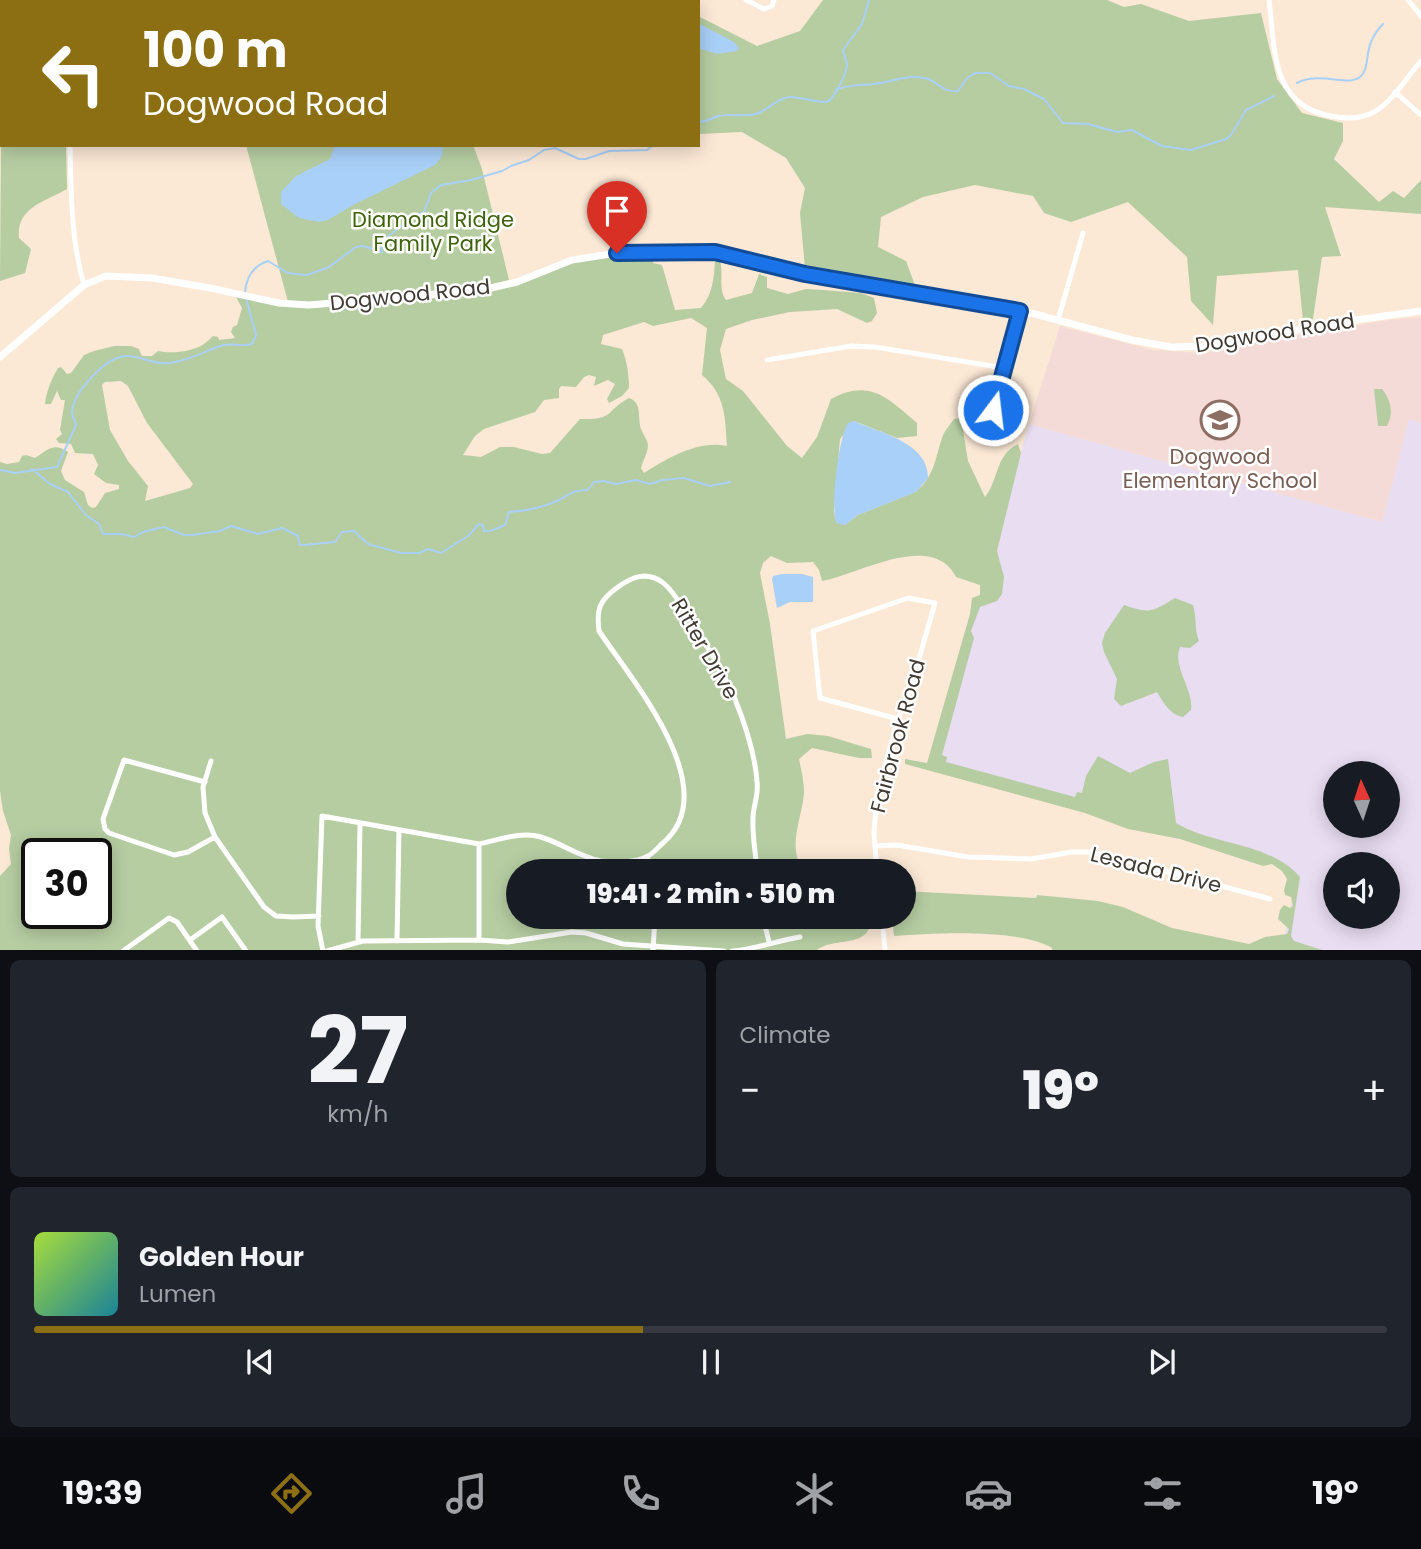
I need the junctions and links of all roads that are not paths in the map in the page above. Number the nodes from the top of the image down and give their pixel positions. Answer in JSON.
{"nodes":[{"id":1,"x":746,"y":0,"type":"edge"},
{"id":2,"x":775,"y":0,"type":"edge"},
{"id":3,"x":1269,"y":0,"type":"edge"},
{"id":4,"x":1408,"y":0,"type":"edge"},
{"id":5,"x":1421,"y":16,"type":"edge"},
{"id":6,"x":1420,"y":64,"type":"edge"},
{"id":7,"x":1395,"y":92,"type":"junction"},
{"id":8,"x":1421,"y":115,"type":"edge"},
{"id":9,"x":71,"y":147,"type":"edge"},
{"id":10,"x":1083,"y":233,"type":"dead end"},
{"id":11,"x":84,"y":285,"type":"junction"},
{"id":12,"x":1020,"y":311,"type":"junction"},
{"id":13,"x":1421,"y":311,"type":"edge"},
{"id":14,"x":1058,"y":320,"type":"junction"},
{"id":15,"x":0,"y":357,"type":"edge"},
{"id":16,"x":767,"y":360,"type":"dead end"},
{"id":17,"x":1004,"y":368,"type":"junction"},
{"id":18,"x":993,"y":410,"type":"dead end"},
{"id":19,"x":898,"y":719,"type":"junction"},
{"id":20,"x":211,"y":761,"type":"dead end"},
{"id":21,"x":205,"y":782,"type":"junction"},
{"id":22,"x":360,"y":823,"type":"junction"},
{"id":23,"x":399,"y":830,"type":"junction"},
{"id":24,"x":215,"y":837,"type":"junction"},
{"id":25,"x":478,"y":844,"type":"junction"},
{"id":26,"x":875,"y":846,"type":"junction"},
{"id":27,"x":647,"y":857,"type":"joint"},
{"id":28,"x":756,"y":859,"type":"edge"},
{"id":29,"x":876,"y":859,"type":"edge"},
{"id":30,"x":1270,"y":899,"type":"dead end"},
{"id":31,"x":318,"y":916,"type":"junction"},
{"id":32,"x":654,"y":929,"type":"edge"},
{"id":33,"x":766,"y":929,"type":"edge"},
{"id":34,"x":882,"y":929,"type":"edge"},
{"id":35,"x":800,"y":937,"type":"dead end"},
{"id":36,"x":190,"y":940,"type":"junction"},
{"id":37,"x":397,"y":940,"type":"junction"},
{"id":38,"x":479,"y":940,"type":"junction"},
{"id":39,"x":358,"y":942,"type":"junction"},
{"id":40,"x":769,"y":942,"type":"junction"},
{"id":41,"x":653,"y":948,"type":"edge"},
{"id":42,"x":122,"y":950,"type":"edge"},
{"id":43,"x":197,"y":950,"type":"edge"},
{"id":44,"x":246,"y":950,"type":"edge"},
{"id":45,"x":325,"y":950,"type":"edge"},
{"id":46,"x":724,"y":950,"type":"edge"},
{"id":47,"x":732,"y":950,"type":"edge"},
{"id":48,"x":885,"y":950,"type":"edge"}],
"edges":[{"from":1,"to":2,"type":"street"},
{"from":3,"to":7,"type":"street"},
{"from":4,"to":5,"type":"street"},
{"from":6,"to":7,"type":"street"},
{"from":7,"to":8,"type":"street"},
{"from":9,"to":11,"type":"street"},
{"from":10,"to":14,"type":"street"},
{"from":11,"to":12,"type":"street","name":"Dogwood Road"},
{"from":11,"to":15,"type":"street","name":"Dogwood Road"},
{"from":12,"to":14,"type":"street","name":"Dogwood Road"},
{"from":12,"to":17,"type":"street"},
{"from":13,"to":14,"type":"street","name":"Dogwood Road"},
{"from":16,"to":17,"type":"street"},
{"from":17,"to":18,"type":"street"},
{"from":19,"to":19,"type":"street","name":"Fairbrook Road"},
{"from":19,"to":26,"type":"street","name":"Fairbrook Road"},
{"from":20,"to":21,"type":"street"},
{"from":21,"to":24,"type":"street"},
{"from":21,"to":24,"type":"street"},
{"from":22,"to":23,"type":"street"},
{"from":22,"to":31,"type":"street"},
{"from":22,"to":39,"type":"street"},
{"from":23,"to":25,"type":"street"},
{"from":23,"to":37,"type":"street"},
{"from":24,"to":31,"type":"street"},
{"from":25,"to":27,"type":"street"},
{"from":25,"to":38,"type":"street"},
{"from":26,"to":29,"type":"street","name":"Fairbrook Road"},
{"from":26,"to":30,"type":"street","name":"Lesada Drive"},
{"from":27,"to":28,"type":"street","name":"Ritter Drive"},
{"from":31,"to":45,"type":"street"},
{"from":32,"to":41,"type":"street"},
{"from":33,"to":40,"type":"street"},
{"from":34,"to":48,"type":"street"},
{"from":35,"to":40,"type":"street"},
{"from":36,"to":42,"type":"street"},
{"from":36,"to":43,"type":"street"},
{"from":36,"to":44,"type":"street"},
{"from":37,"to":38,"type":"street"},
{"from":37,"to":39,"type":"street"},
{"from":38,"to":41,"type":"street"},
{"from":39,"to":45,"type":"street"},
{"from":40,"to":47,"type":"street"},
{"from":41,"to":46,"type":"street"}]}
